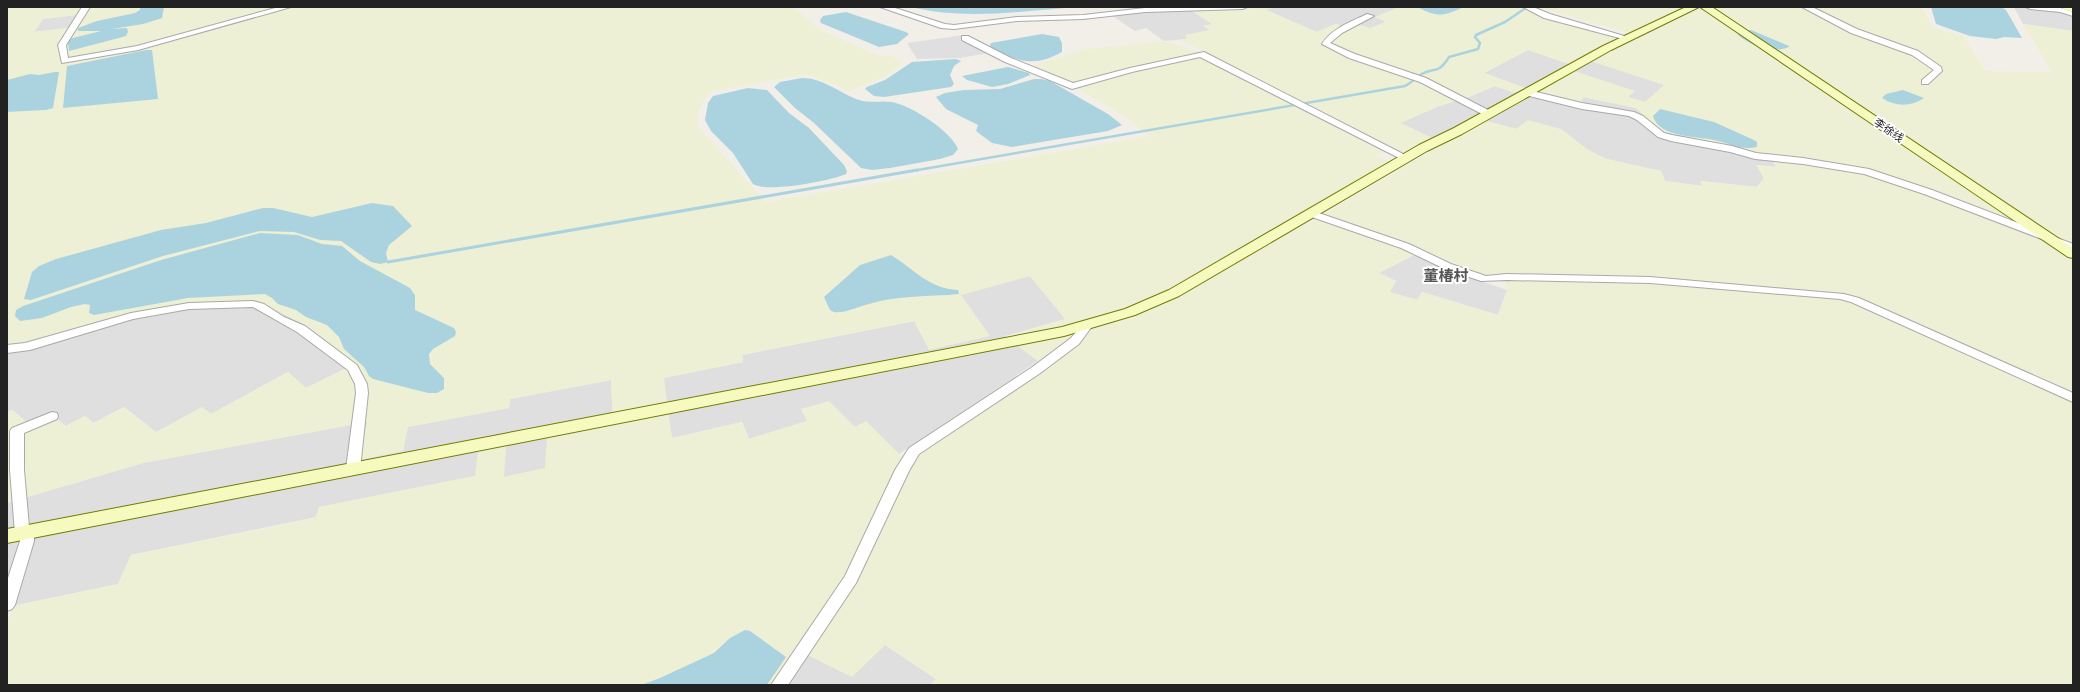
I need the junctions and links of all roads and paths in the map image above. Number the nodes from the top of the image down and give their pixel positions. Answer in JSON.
{"nodes":[{"id":1,"x":86,"y":7,"type":"edge"},
{"id":2,"x":287,"y":7,"type":"edge"},
{"id":3,"x":884,"y":7,"type":"edge"},
{"id":4,"x":1243,"y":7,"type":"edge"},
{"id":5,"x":1694,"y":7,"type":"edge"},
{"id":6,"x":1705,"y":7,"type":"edge"},
{"id":7,"x":1806,"y":7,"type":"edge"},
{"id":8,"x":2030,"y":7,"type":"edge"},
{"id":9,"x":2066,"y":7,"type":"edge"},
{"id":10,"x":1529,"y":8,"type":"edge"},
{"id":11,"x":2073,"y":9,"type":"edge"},
{"id":12,"x":2073,"y":14,"type":"edge"},
{"id":13,"x":1370,"y":16,"type":"dead end"},
{"id":14,"x":993,"y":22,"type":"junction"},
{"id":15,"x":1627,"y":38,"type":"junction"},
{"id":16,"x":1926,"y":82,"type":"dead end"},
{"id":17,"x":1528,"y":92,"type":"junction"},
{"id":18,"x":1489,"y":114,"type":"junction"},
{"id":19,"x":1406,"y":158,"type":"junction"},
{"id":20,"x":1314,"y":214,"type":"junction"},
{"id":21,"x":2073,"y":248,"type":"edge"},
{"id":22,"x":2073,"y":254,"type":"edge"},
{"id":23,"x":1087,"y":325,"type":"junction"},
{"id":24,"x":7,"y":349,"type":"edge"},
{"id":25,"x":2073,"y":398,"type":"edge"},
{"id":26,"x":52,"y":416,"type":"dead end"},
{"id":27,"x":353,"y":469,"type":"junction"},
{"id":28,"x":25,"y":533,"type":"junction"},
{"id":29,"x":7,"y":536,"type":"edge"},
{"id":30,"x":7,"y":605,"type":"edge"},
{"id":31,"x":779,"y":685,"type":"edge"}],
"edges":[{"from":1,"to":2,"type":"street"},
{"from":3,"to":14,"type":"street"},
{"from":4,"to":14,"type":"street"},
{"from":5,"to":15,"type":"street"},
{"from":6,"to":22,"type":"street","name":"李徐线"},
{"from":7,"to":16,"type":"street"},
{"from":8,"to":12,"type":"street"},
{"from":9,"to":11,"type":"street"},
{"from":10,"to":15,"type":"street"},
{"from":13,"to":18,"type":"street"},
{"from":14,"to":19,"type":"street"},
{"from":15,"to":17,"type":"street"},
{"from":17,"to":18,"type":"street"},
{"from":17,"to":21,"type":"street"},
{"from":18,"to":19,"type":"street"},
{"from":19,"to":20,"type":"street"},
{"from":20,"to":23,"type":"street"},
{"from":20,"to":25,"type":"street"},
{"from":23,"to":27,"type":"street"},
{"from":23,"to":31,"type":"street"},
{"from":24,"to":27,"type":"street"},
{"from":26,"to":28,"type":"street"},
{"from":27,"to":28,"type":"street"},
{"from":28,"to":29,"type":"street"},
{"from":28,"to":30,"type":"street"}]}
